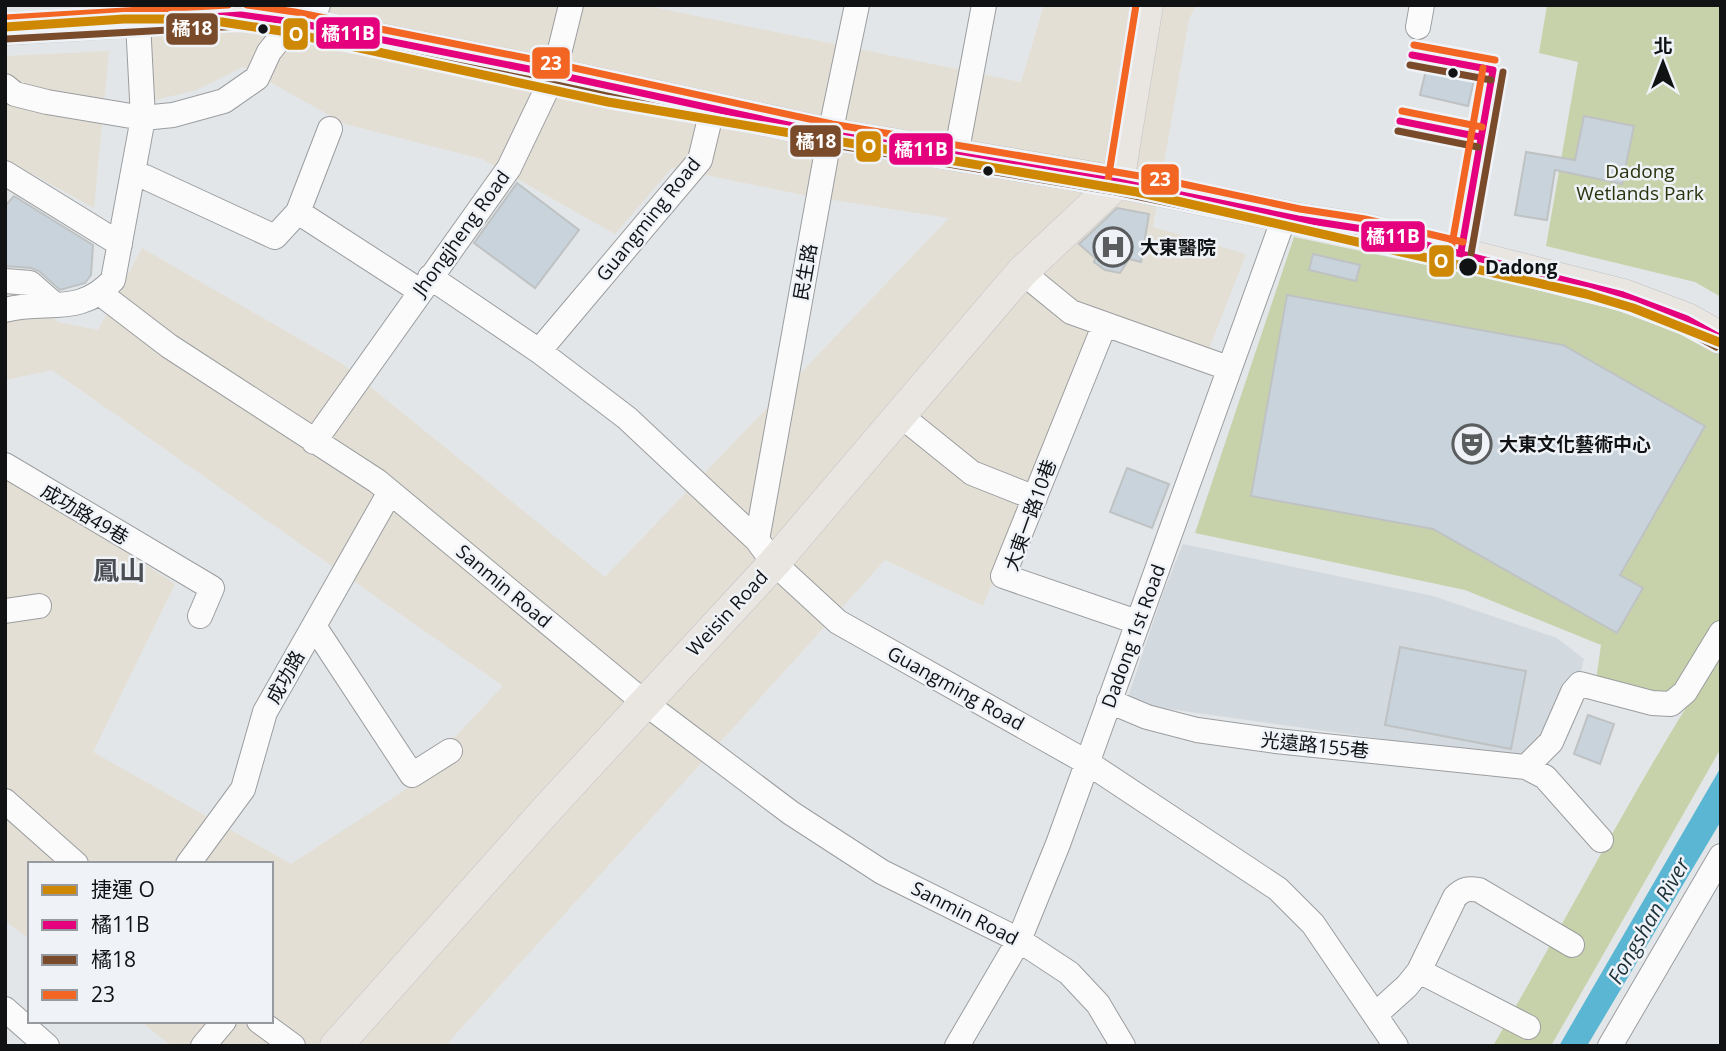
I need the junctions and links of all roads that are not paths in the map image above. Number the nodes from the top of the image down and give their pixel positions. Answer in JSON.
{"nodes":[{"id":1,"x":571,"y":5,"type":"edge"},
{"id":2,"x":857,"y":5,"type":"edge"},
{"id":3,"x":984,"y":5,"type":"edge"},
{"id":4,"x":1147,"y":5,"type":"edge"},
{"id":5,"x":209,"y":11,"type":"edge"},
{"id":6,"x":305,"y":14,"type":"edge"},
{"id":7,"x":152,"y":16,"type":"edge"},
{"id":8,"x":5,"y":29,"type":"edge"},
{"id":9,"x":554,"y":74,"type":"junction"},
{"id":10,"x":5,"y":86,"type":"edge"},
{"id":11,"x":712,"y":110,"type":"junction"},
{"id":12,"x":143,"y":118,"type":"junction"},
{"id":13,"x":330,"y":129,"type":"dead end"},
{"id":14,"x":830,"y":134,"type":"junction"},
{"id":15,"x":956,"y":155,"type":"junction"},
{"id":16,"x":5,"y":173,"type":"edge"},
{"id":17,"x":132,"y":177,"type":"junction"},
{"id":18,"x":1118,"y":182,"type":"junction"},
{"id":19,"x":299,"y":212,"type":"junction"},
{"id":20,"x":1285,"y":215,"type":"junction"},
{"id":21,"x":120,"y":244,"type":"junction"},
{"id":22,"x":1022,"y":272,"type":"junction"},
{"id":23,"x":5,"y":281,"type":"edge"},
{"id":24,"x":425,"y":284,"type":"junction"},
{"id":25,"x":101,"y":294,"type":"junction"},
{"id":26,"x":55,"y":305,"type":"junction"},
{"id":27,"x":5,"y":310,"type":"edge"},
{"id":28,"x":1104,"y":326,"type":"junction"},
{"id":29,"x":1721,"y":338,"type":"edge"},
{"id":30,"x":539,"y":351,"type":"junction"},
{"id":31,"x":1228,"y":368,"type":"junction"},
{"id":32,"x":900,"y":415,"type":"junction"},
{"id":33,"x":314,"y":442,"type":"junction"},
{"id":34,"x":5,"y":465,"type":"edge"},
{"id":35,"x":390,"y":492,"type":"junction"},
{"id":36,"x":1035,"y":498,"type":"junction"},
{"id":37,"x":765,"y":552,"type":"junction"},
{"id":38,"x":39,"y":606,"type":"dead end"},
{"id":39,"x":5,"y":611,"type":"edge"},
{"id":40,"x":200,"y":615,"type":"dead end"},
{"id":41,"x":1137,"y":622,"type":"junction"},
{"id":42,"x":314,"y":626,"type":"junction"},
{"id":43,"x":1721,"y":633,"type":"edge"},
{"id":44,"x":1110,"y":701,"type":"junction"},
{"id":45,"x":645,"y":703,"type":"junction"},
{"id":46,"x":450,"y":751,"type":"dead end"},
{"id":47,"x":1088,"y":763,"type":"junction"},
{"id":48,"x":1526,"y":767,"type":"junction"},
{"id":49,"x":5,"y":801,"type":"edge"},
{"id":50,"x":1601,"y":840,"type":"dead end"},
{"id":51,"x":1721,"y":856,"type":"edge"},
{"id":52,"x":74,"y":862,"type":"edge"},
{"id":53,"x":189,"y":862,"type":"edge"},
{"id":54,"x":1019,"y":940,"type":"junction"},
{"id":55,"x":1572,"y":945,"type":"dead end"},
{"id":56,"x":1419,"y":971,"type":"junction"},
{"id":57,"x":5,"y":1009,"type":"edge"},
{"id":58,"x":1375,"y":1015,"type":"junction"},
{"id":59,"x":222,"y":1023,"type":"edge"},
{"id":60,"x":262,"y":1023,"type":"edge"},
{"id":61,"x":1528,"y":1027,"type":"dead end"},
{"id":62,"x":47,"y":1046,"type":"edge"},
{"id":63,"x":203,"y":1046,"type":"edge"},
{"id":64,"x":293,"y":1046,"type":"edge"},
{"id":65,"x":336,"y":1046,"type":"edge"},
{"id":66,"x":957,"y":1046,"type":"edge"},
{"id":67,"x":1123,"y":1046,"type":"edge"},
{"id":68,"x":1396,"y":1046,"type":"edge"},
{"id":69,"x":1610,"y":1046,"type":"edge"}],
"edges":[{"from":1,"to":9,"type":"street","name":"Jhongjheng Road"},
{"from":2,"to":14,"type":"street","name":"民生路"},
{"from":3,"to":15,"type":"street"},
{"from":4,"to":18,"type":"main road"},
{"from":5,"to":6,"type":"main road"},
{"from":5,"to":7,"type":"main road"},
{"from":6,"to":9,"type":"main road"},
{"from":6,"to":12,"type":"street"},
{"from":7,"to":8,"type":"main road"},
{"from":7,"to":12,"type":"street"},
{"from":9,"to":11,"type":"main road"},
{"from":9,"to":24,"type":"street","name":"Jhongjheng Road"},
{"from":10,"to":12,"type":"street"},
{"from":11,"to":14,"type":"main road"},
{"from":11,"to":30,"type":"street","name":"Guangming Road"},
{"from":12,"to":17,"type":"street"},
{"from":13,"to":19,"type":"street"},
{"from":14,"to":15,"type":"main road"},
{"from":14,"to":37,"type":"street","name":"民生路"},
{"from":15,"to":18,"type":"main road"},
{"from":16,"to":21,"type":"street"},
{"from":17,"to":19,"type":"street"},
{"from":17,"to":21,"type":"street"},
{"from":18,"to":20,"type":"main road"},
{"from":18,"to":22,"type":"main road","name":"Weisin Road"},
{"from":19,"to":24,"type":"street","name":"Guangming Road"},
{"from":20,"to":29,"type":"main road"},
{"from":20,"to":31,"type":"street","name":"Dadong 1st Road"},
{"from":21,"to":25,"type":"street"},
{"from":22,"to":28,"type":"street"},
{"from":22,"to":32,"type":"main road","name":"Weisin Road"},
{"from":23,"to":26,"type":"street"},
{"from":24,"to":30,"type":"street","name":"Guangming Road"},
{"from":24,"to":33,"type":"street","name":"Jhongjheng Road"},
{"from":25,"to":26,"type":"street"},
{"from":25,"to":33,"type":"street","name":"Sanmin Road"},
{"from":26,"to":27,"type":"street"},
{"from":28,"to":31,"type":"street"},
{"from":28,"to":36,"type":"street","name":"大東一路10巷"},
{"from":30,"to":37,"type":"street","name":"Guangming Road"},
{"from":31,"to":41,"type":"street","name":"Dadong 1st Road"},
{"from":32,"to":36,"type":"street"},
{"from":32,"to":37,"type":"main road","name":"Weisin Road"},
{"from":33,"to":35,"type":"street","name":"Sanmin Road"},
{"from":34,"to":40,"type":"street","name":"成功路49巷"},
{"from":35,"to":42,"type":"street","name":"成功路"},
{"from":35,"to":45,"type":"street","name":"Sanmin Road"},
{"from":36,"to":41,"type":"street","name":"大東一路10巷"},
{"from":37,"to":45,"type":"main road","name":"Weisin Road"},
{"from":37,"to":47,"type":"street","name":"Guangming Road"},
{"from":38,"to":39,"type":"street"},
{"from":41,"to":44,"type":"street","name":"Dadong 1st Road"},
{"from":42,"to":46,"type":"street"},
{"from":42,"to":53,"type":"street","name":"成功路"},
{"from":43,"to":48,"type":"street"},
{"from":44,"to":47,"type":"street","name":"Dadong 1st Road"},
{"from":44,"to":48,"type":"street","name":"光遠路155巷"},
{"from":45,"to":54,"type":"street","name":"Sanmin Road"},
{"from":45,"to":65,"type":"main road","name":"Weisin Road"},
{"from":47,"to":54,"type":"street","name":"Dadong 1st Road"},
{"from":47,"to":58,"type":"street","name":"Guangming Road"},
{"from":48,"to":50,"type":"street","name":"光遠路155巷"},
{"from":49,"to":52,"type":"street"},
{"from":51,"to":69,"type":"street"},
{"from":54,"to":66,"type":"street","name":"Dadong 1st Road"},
{"from":54,"to":67,"type":"street","name":"Sanmin Road"},
{"from":55,"to":56,"type":"street"},
{"from":56,"to":58,"type":"street"},
{"from":56,"to":61,"type":"street"},
{"from":57,"to":62,"type":"street"},
{"from":58,"to":68,"type":"street","name":"Guangming Road"},
{"from":59,"to":63,"type":"street"},
{"from":60,"to":64,"type":"street"}]}
